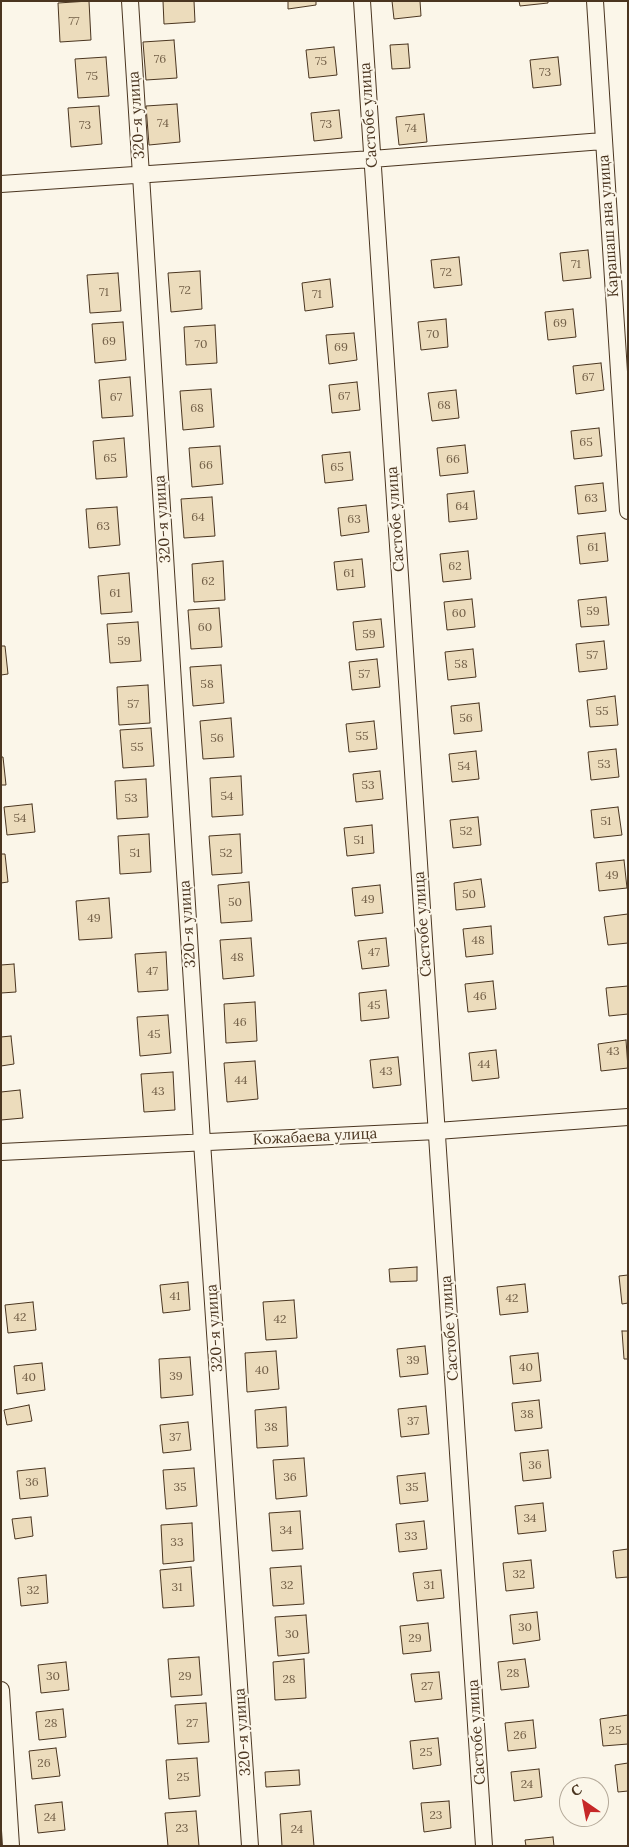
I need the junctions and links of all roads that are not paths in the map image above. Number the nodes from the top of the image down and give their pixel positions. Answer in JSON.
{"nodes":[{"id":1,"x":130,"y":1,"type":"edge"},
{"id":2,"x":362,"y":1,"type":"edge"},
{"id":3,"x":595,"y":1,"type":"edge"},
{"id":4,"x":603,"y":141,"type":"junction"},
{"id":5,"x":372,"y":159,"type":"junction"},
{"id":6,"x":141,"y":175,"type":"junction"},
{"id":7,"x":1,"y":184,"type":"edge"},
{"id":8,"x":628,"y":511,"type":"edge"},
{"id":9,"x":628,"y":1117,"type":"edge"},
{"id":10,"x":437,"y":1131,"type":"junction"},
{"id":11,"x":202,"y":1142,"type":"junction"},
{"id":12,"x":1,"y":1152,"type":"edge"},
{"id":13,"x":1,"y":1690,"type":"edge"},
{"id":14,"x":11,"y":1846,"type":"edge"},
{"id":15,"x":250,"y":1846,"type":"edge"},
{"id":16,"x":484,"y":1846,"type":"edge"}],
"edges":[{"from":1,"to":6,"type":"street","name":"320-я улица"},
{"from":2,"to":5,"type":"street","name":"Састобе улица"},
{"from":3,"to":4,"type":"street","name":"Карашаш ана улица"},
{"from":4,"to":5,"type":"street"},
{"from":4,"to":8,"type":"street","name":"Карашаш ана улица"},
{"from":5,"to":6,"type":"street"},
{"from":5,"to":10,"type":"street","name":"Састобе улица"},
{"from":6,"to":7,"type":"street"},
{"from":6,"to":11,"type":"street","name":"320-я улица"},
{"from":9,"to":10,"type":"street","name":"Кожабаева улица"},
{"from":10,"to":11,"type":"street","name":"Кожабаева улица"},
{"from":10,"to":16,"type":"street","name":"Састобе улица"},
{"from":11,"to":12,"type":"street","name":"Кожабаева улица"},
{"from":11,"to":15,"type":"street","name":"320-я улица"},
{"from":13,"to":14,"type":"street"}]}
